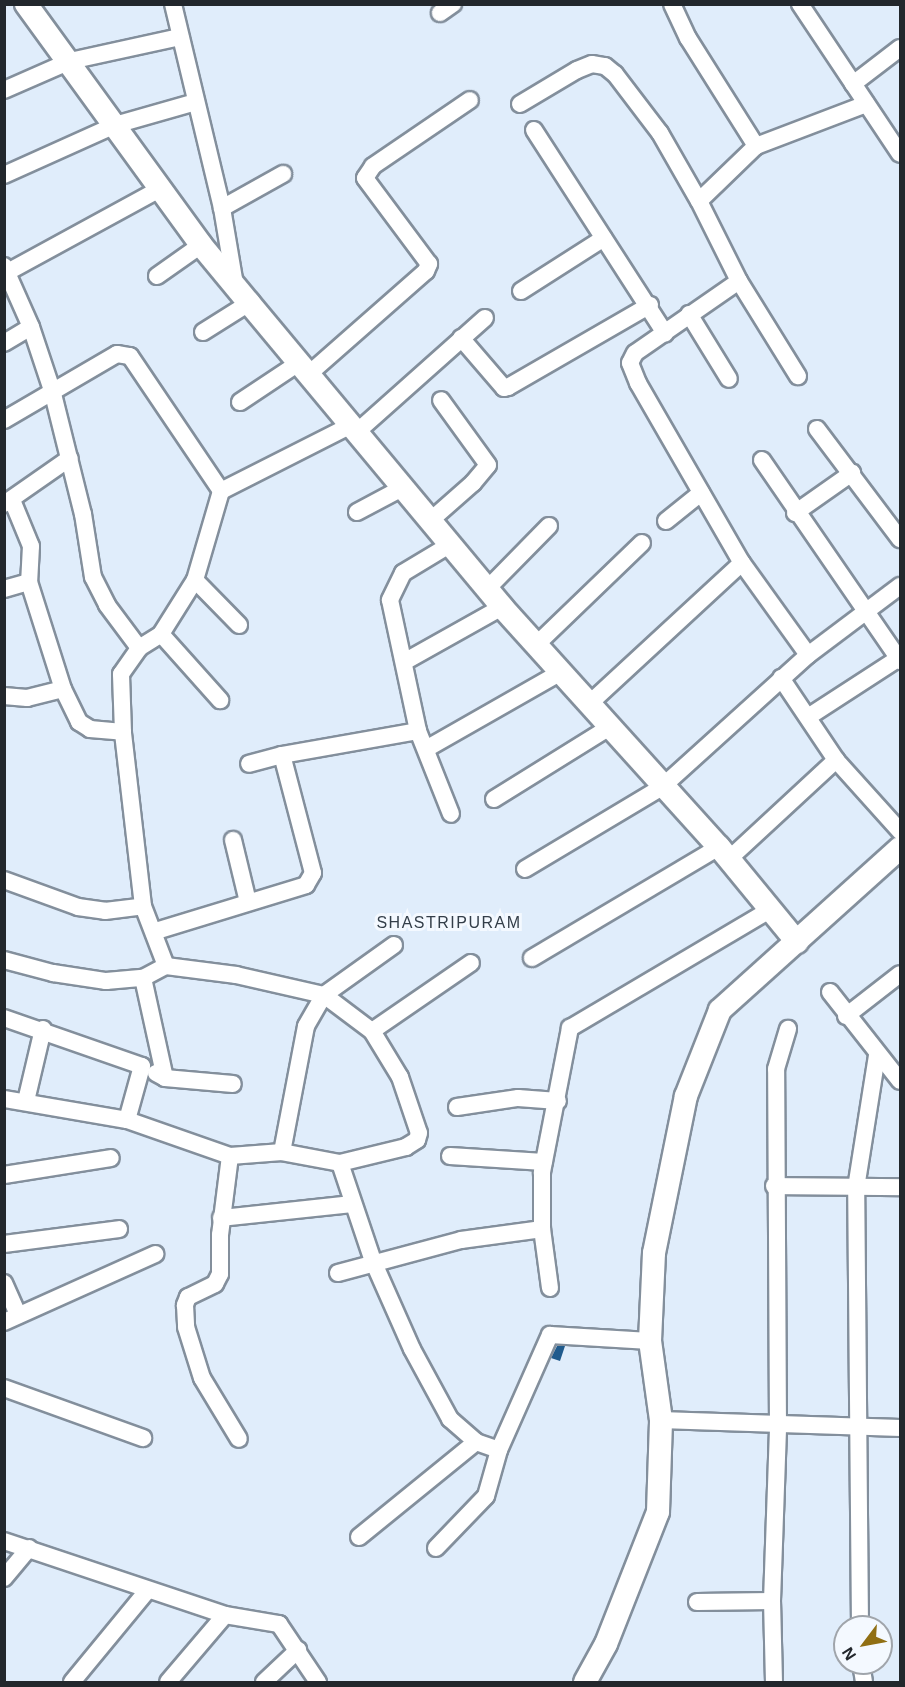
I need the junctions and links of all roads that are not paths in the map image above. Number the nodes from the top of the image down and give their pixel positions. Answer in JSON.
{"nodes":[{"id":1,"x":26,"y":4,"type":"edge"},
{"id":2,"x":173,"y":4,"type":"edge"},
{"id":3,"x":672,"y":4,"type":"edge"},
{"id":4,"x":800,"y":4,"type":"edge"},
{"id":5,"x":180,"y":37,"type":"junction"},
{"id":6,"x":900,"y":48,"type":"edge"},
{"id":7,"x":70,"y":61,"type":"junction"},
{"id":8,"x":853,"y":84,"type":"junction"},
{"id":9,"x":4,"y":90,"type":"edge"},
{"id":10,"x":470,"y":100,"type":"dead end"},
{"id":11,"x":196,"y":102,"type":"junction"},
{"id":12,"x":520,"y":104,"type":"dead end"},
{"id":13,"x":866,"y":104,"type":"junction"},
{"id":14,"x":115,"y":126,"type":"junction"},
{"id":15,"x":534,"y":130,"type":"dead end"},
{"id":16,"x":756,"y":146,"type":"junction"},
{"id":17,"x":900,"y":154,"type":"edge"},
{"id":18,"x":283,"y":174,"type":"dead end"},
{"id":19,"x":4,"y":175,"type":"edge"},
{"id":20,"x":162,"y":188,"type":"junction"},
{"id":21,"x":699,"y":201,"type":"junction"},
{"id":22,"x":222,"y":208,"type":"junction"},
{"id":23,"x":604,"y":238,"type":"junction"},
{"id":24,"x":201,"y":245,"type":"junction"},
{"id":25,"x":6,"y":271,"type":"edge"},
{"id":26,"x":157,"y":276,"type":"dead end"},
{"id":27,"x":739,"y":281,"type":"junction"},
{"id":28,"x":235,"y":285,"type":"junction"},
{"id":29,"x":521,"y":291,"type":"dead end"},
{"id":30,"x":249,"y":303,"type":"junction"},
{"id":31,"x":650,"y":306,"type":"junction"},
{"id":32,"x":689,"y":314,"type":"junction"},
{"id":33,"x":485,"y":318,"type":"dead end"},
{"id":34,"x":31,"y":327,"type":"junction"},
{"id":35,"x":203,"y":333,"type":"dead end"},
{"id":36,"x":664,"y":333,"type":"junction"},
{"id":37,"x":461,"y":338,"type":"junction"},
{"id":38,"x":4,"y":343,"type":"edge"},
{"id":39,"x":305,"y":367,"type":"junction"},
{"id":40,"x":798,"y":376,"type":"dead end"},
{"id":41,"x":729,"y":379,"type":"dead end"},
{"id":42,"x":52,"y":390,"type":"junction"},
{"id":43,"x":441,"y":400,"type":"dead end"},
{"id":44,"x":240,"y":402,"type":"dead end"},
{"id":45,"x":4,"y":420,"type":"edge"},
{"id":46,"x":356,"y":427,"type":"junction"},
{"id":47,"x":818,"y":429,"type":"dead end"},
{"id":48,"x":70,"y":458,"type":"junction"},
{"id":49,"x":762,"y":460,"type":"dead end"},
{"id":50,"x":852,"y":473,"type":"junction"},
{"id":51,"x":404,"y":487,"type":"junction"},
{"id":52,"x":221,"y":491,"type":"junction"},
{"id":53,"x":701,"y":493,"type":"junction"},
{"id":54,"x":8,"y":502,"type":"edge"},
{"id":55,"x":357,"y":513,"type":"dead end"},
{"id":56,"x":795,"y":513,"type":"junction"},
{"id":57,"x":894,"y":517,"type":"edge"},
{"id":58,"x":431,"y":520,"type":"junction"},
{"id":59,"x":666,"y":521,"type":"dead end"},
{"id":60,"x":549,"y":526,"type":"dead end"},
{"id":61,"x":900,"y":539,"type":"edge"},
{"id":62,"x":642,"y":543,"type":"dead end"},
{"id":63,"x":451,"y":544,"type":"junction"},
{"id":64,"x":742,"y":563,"type":"junction"},
{"id":65,"x":195,"y":580,"type":"junction"},
{"id":66,"x":29,"y":582,"type":"junction"},
{"id":67,"x":900,"y":586,"type":"edge"},
{"id":68,"x":488,"y":588,"type":"junction"},
{"id":69,"x":4,"y":589,"type":"edge"},
{"id":70,"x":502,"y":607,"type":"junction"},
{"id":71,"x":866,"y":610,"type":"junction"},
{"id":72,"x":239,"y":625,"type":"dead end"},
{"id":73,"x":160,"y":634,"type":"junction"},
{"id":74,"x":536,"y":645,"type":"junction"},
{"id":75,"x":139,"y":648,"type":"junction"},
{"id":76,"x":808,"y":655,"type":"junction"},
{"id":77,"x":900,"y":659,"type":"edge"},
{"id":78,"x":404,"y":662,"type":"junction"},
{"id":79,"x":560,"y":673,"type":"junction"},
{"id":80,"x":781,"y":678,"type":"junction"},
{"id":81,"x":63,"y":689,"type":"junction"},
{"id":82,"x":4,"y":696,"type":"edge"},
{"id":83,"x":220,"y":700,"type":"dead end"},
{"id":84,"x":589,"y":704,"type":"junction"},
{"id":85,"x":808,"y":717,"type":"junction"},
{"id":86,"x":608,"y":728,"type":"junction"},
{"id":87,"x":418,"y":731,"type":"junction"},
{"id":88,"x":123,"y":732,"type":"junction"},
{"id":89,"x":426,"y":748,"type":"junction"},
{"id":90,"x":282,"y":755,"type":"junction"},
{"id":91,"x":836,"y":760,"type":"junction"},
{"id":92,"x":249,"y":764,"type":"dead end"},
{"id":93,"x":662,"y":787,"type":"junction"},
{"id":94,"x":494,"y":799,"type":"dead end"},
{"id":95,"x":451,"y":814,"type":"dead end"},
{"id":96,"x":900,"y":831,"type":"edge"},
{"id":97,"x":233,"y":840,"type":"dead end"},
{"id":98,"x":900,"y":848,"type":"edge"},
{"id":99,"x":724,"y":853,"type":"junction"},
{"id":100,"x":525,"y":869,"type":"dead end"},
{"id":101,"x":4,"y":880,"type":"edge"},
{"id":102,"x":248,"y":902,"type":"junction"},
{"id":103,"x":143,"y":906,"type":"junction"},
{"id":104,"x":771,"y":909,"type":"junction"},
{"id":105,"x":156,"y":931,"type":"junction"},
{"id":106,"x":796,"y":942,"type":"junction"},
{"id":107,"x":394,"y":945,"type":"dead end"},
{"id":108,"x":532,"y":958,"type":"dead end"},
{"id":109,"x":4,"y":960,"type":"edge"},
{"id":110,"x":471,"y":963,"type":"dead end"},
{"id":111,"x":166,"y":966,"type":"junction"},
{"id":112,"x":900,"y":974,"type":"edge"},
{"id":113,"x":143,"y":978,"type":"junction"},
{"id":114,"x":830,"y":992,"type":"dead end"},
{"id":115,"x":324,"y":995,"type":"junction"},
{"id":116,"x":846,"y":1016,"type":"junction"},
{"id":117,"x":4,"y":1018,"type":"edge"},
{"id":118,"x":43,"y":1029,"type":"junction"},
{"id":119,"x":789,"y":1029,"type":"dead end"},
{"id":120,"x":372,"y":1031,"type":"junction"},
{"id":121,"x":877,"y":1055,"type":"junction"},
{"id":122,"x":142,"y":1066,"type":"junction"},
{"id":123,"x":165,"y":1078,"type":"junction"},
{"id":124,"x":900,"y":1081,"type":"edge"},
{"id":125,"x":233,"y":1083,"type":"dead end"},
{"id":126,"x":4,"y":1099,"type":"edge"},
{"id":127,"x":26,"y":1101,"type":"junction"},
{"id":128,"x":558,"y":1101,"type":"junction"},
{"id":129,"x":457,"y":1107,"type":"dead end"},
{"id":130,"x":127,"y":1120,"type":"junction"},
{"id":131,"x":282,"y":1152,"type":"junction"},
{"id":132,"x":230,"y":1156,"type":"junction"},
{"id":133,"x":450,"y":1156,"type":"dead end"},
{"id":134,"x":111,"y":1158,"type":"dead end"},
{"id":135,"x":544,"y":1162,"type":"junction"},
{"id":136,"x":340,"y":1163,"type":"junction"},
{"id":137,"x":4,"y":1175,"type":"edge"},
{"id":138,"x":774,"y":1186,"type":"junction"},
{"id":139,"x":900,"y":1187,"type":"edge"},
{"id":140,"x":856,"y":1188,"type":"junction"},
{"id":141,"x":351,"y":1204,"type":"junction"},
{"id":142,"x":221,"y":1218,"type":"junction"},
{"id":143,"x":119,"y":1229,"type":"dead end"},
{"id":144,"x":542,"y":1229,"type":"junction"},
{"id":145,"x":4,"y":1245,"type":"edge"},
{"id":146,"x":155,"y":1254,"type":"dead end"},
{"id":147,"x":373,"y":1260,"type":"junction"},
{"id":148,"x":338,"y":1273,"type":"dead end"},
{"id":149,"x":4,"y":1283,"type":"edge"},
{"id":150,"x":550,"y":1288,"type":"dead end"},
{"id":151,"x":11,"y":1319,"type":"edge"},
{"id":152,"x":650,"y":1341,"type":"junction"},
{"id":153,"x":4,"y":1388,"type":"edge"},
{"id":154,"x":662,"y":1420,"type":"junction"},
{"id":155,"x":778,"y":1427,"type":"junction"},
{"id":156,"x":900,"y":1428,"type":"edge"},
{"id":157,"x":859,"y":1429,"type":"junction"},
{"id":158,"x":143,"y":1438,"type":"dead end"},
{"id":159,"x":239,"y":1438,"type":"dead end"},
{"id":160,"x":476,"y":1442,"type":"junction"},
{"id":161,"x":499,"y":1450,"type":"junction"},
{"id":162,"x":359,"y":1537,"type":"dead end"},
{"id":163,"x":4,"y":1540,"type":"edge"},
{"id":164,"x":29,"y":1548,"type":"junction"},
{"id":165,"x":436,"y":1548,"type":"dead end"},
{"id":166,"x":4,"y":1578,"type":"edge"},
{"id":167,"x":147,"y":1591,"type":"junction"},
{"id":168,"x":772,"y":1601,"type":"junction"},
{"id":169,"x":697,"y":1602,"type":"dead end"},
{"id":170,"x":225,"y":1615,"type":"junction"},
{"id":171,"x":860,"y":1615,"type":"edge"},
{"id":172,"x":298,"y":1650,"type":"junction"},
{"id":173,"x":593,"y":1679,"type":"edge"},
{"id":174,"x":72,"y":1683,"type":"edge"},
{"id":175,"x":168,"y":1683,"type":"edge"},
{"id":176,"x":264,"y":1683,"type":"edge"},
{"id":177,"x":318,"y":1683,"type":"edge"},
{"id":178,"x":774,"y":1683,"type":"edge"}],
"edges":[{"from":1,"to":7,"type":"street"},
{"from":2,"to":5,"type":"street"},
{"from":3,"to":16,"type":"street"},
{"from":4,"to":8,"type":"street"},
{"from":5,"to":7,"type":"street"},
{"from":5,"to":11,"type":"street"},
{"from":6,"to":8,"type":"street"},
{"from":7,"to":9,"type":"street"},
{"from":7,"to":14,"type":"street"},
{"from":8,"to":13,"type":"street"},
{"from":10,"to":39,"type":"street"},
{"from":11,"to":14,"type":"street"},
{"from":11,"to":22,"type":"street"},
{"from":12,"to":21,"type":"street"},
{"from":13,"to":16,"type":"street"},
{"from":13,"to":17,"type":"street"},
{"from":14,"to":19,"type":"street"},
{"from":14,"to":20,"type":"street"},
{"from":15,"to":23,"type":"street"},
{"from":16,"to":21,"type":"street"},
{"from":18,"to":22,"type":"street"},
{"from":20,"to":24,"type":"street"},
{"from":20,"to":25,"type":"street"},
{"from":21,"to":27,"type":"street"},
{"from":22,"to":28,"type":"street"},
{"from":23,"to":29,"type":"street"},
{"from":23,"to":31,"type":"street"},
{"from":24,"to":26,"type":"street"},
{"from":24,"to":28,"type":"street"},
{"from":25,"to":34,"type":"street"},
{"from":27,"to":32,"type":"street"},
{"from":27,"to":40,"type":"street"},
{"from":28,"to":30,"type":"street"},
{"from":30,"to":35,"type":"street"},
{"from":30,"to":39,"type":"street"},
{"from":31,"to":36,"type":"street"},
{"from":31,"to":37,"type":"street"},
{"from":32,"to":36,"type":"street"},
{"from":32,"to":41,"type":"street"},
{"from":33,"to":37,"type":"street"},
{"from":34,"to":38,"type":"street"},
{"from":34,"to":42,"type":"street"},
{"from":36,"to":53,"type":"street"},
{"from":37,"to":46,"type":"street"},
{"from":39,"to":44,"type":"street"},
{"from":39,"to":46,"type":"street"},
{"from":42,"to":45,"type":"street"},
{"from":42,"to":48,"type":"street"},
{"from":42,"to":52,"type":"street"},
{"from":43,"to":58,"type":"street"},
{"from":46,"to":51,"type":"street"},
{"from":46,"to":52,"type":"street"},
{"from":47,"to":50,"type":"street"},
{"from":48,"to":54,"type":"street"},
{"from":48,"to":75,"type":"street"},
{"from":49,"to":56,"type":"street"},
{"from":50,"to":56,"type":"street"},
{"from":50,"to":57,"type":"street"},
{"from":51,"to":55,"type":"street"},
{"from":51,"to":58,"type":"street"},
{"from":52,"to":65,"type":"street"},
{"from":53,"to":59,"type":"street"},
{"from":53,"to":64,"type":"street"},
{"from":54,"to":66,"type":"street"},
{"from":56,"to":71,"type":"street"},
{"from":57,"to":61,"type":"street"},
{"from":58,"to":63,"type":"street"},
{"from":60,"to":68,"type":"street"},
{"from":62,"to":74,"type":"street"},
{"from":63,"to":68,"type":"street"},
{"from":63,"to":78,"type":"street"},
{"from":64,"to":76,"type":"street"},
{"from":64,"to":84,"type":"street"},
{"from":65,"to":72,"type":"street"},
{"from":65,"to":73,"type":"street"},
{"from":66,"to":69,"type":"street"},
{"from":66,"to":81,"type":"street"},
{"from":67,"to":71,"type":"street"},
{"from":68,"to":70,"type":"street"},
{"from":70,"to":74,"type":"street"},
{"from":70,"to":78,"type":"street"},
{"from":71,"to":76,"type":"street"},
{"from":71,"to":77,"type":"street"},
{"from":73,"to":75,"type":"street"},
{"from":73,"to":83,"type":"street"},
{"from":74,"to":79,"type":"street"},
{"from":75,"to":88,"type":"street"},
{"from":76,"to":80,"type":"street"},
{"from":77,"to":85,"type":"street"},
{"from":78,"to":87,"type":"street"},
{"from":79,"to":84,"type":"street"},
{"from":79,"to":89,"type":"street"},
{"from":80,"to":85,"type":"street"},
{"from":80,"to":93,"type":"street"},
{"from":81,"to":82,"type":"street"},
{"from":81,"to":88,"type":"street"},
{"from":84,"to":86,"type":"street"},
{"from":85,"to":91,"type":"street"},
{"from":86,"to":93,"type":"street"},
{"from":86,"to":94,"type":"street"},
{"from":87,"to":89,"type":"street"},
{"from":87,"to":90,"type":"street"},
{"from":88,"to":103,"type":"street"},
{"from":89,"to":95,"type":"street"},
{"from":90,"to":92,"type":"street"},
{"from":90,"to":102,"type":"street"},
{"from":91,"to":96,"type":"street"},
{"from":91,"to":99,"type":"street"},
{"from":93,"to":99,"type":"street"},
{"from":93,"to":100,"type":"street"},
{"from":97,"to":102,"type":"street"},
{"from":98,"to":106,"type":"street"},
{"from":99,"to":104,"type":"street"},
{"from":99,"to":108,"type":"street"},
{"from":101,"to":103,"type":"street"},
{"from":102,"to":105,"type":"street"},
{"from":103,"to":105,"type":"street"},
{"from":104,"to":106,"type":"street"},
{"from":104,"to":128,"type":"street"},
{"from":105,"to":111,"type":"street"},
{"from":106,"to":152,"type":"street"},
{"from":107,"to":115,"type":"street"},
{"from":109,"to":113,"type":"street"},
{"from":110,"to":120,"type":"street"},
{"from":111,"to":113,"type":"street"},
{"from":111,"to":115,"type":"street"},
{"from":112,"to":116,"type":"street"},
{"from":113,"to":123,"type":"street"},
{"from":114,"to":116,"type":"street"},
{"from":115,"to":120,"type":"street"},
{"from":115,"to":131,"type":"street"},
{"from":116,"to":121,"type":"street"},
{"from":117,"to":118,"type":"street"},
{"from":118,"to":122,"type":"street"},
{"from":118,"to":127,"type":"street"},
{"from":119,"to":138,"type":"street"},
{"from":120,"to":136,"type":"street"},
{"from":121,"to":124,"type":"street"},
{"from":121,"to":140,"type":"street"},
{"from":122,"to":123,"type":"street"},
{"from":122,"to":130,"type":"street"},
{"from":123,"to":125,"type":"street"},
{"from":126,"to":127,"type":"street"},
{"from":127,"to":130,"type":"street"},
{"from":128,"to":129,"type":"street"},
{"from":128,"to":135,"type":"street"},
{"from":130,"to":132,"type":"street"},
{"from":131,"to":132,"type":"street"},
{"from":131,"to":136,"type":"street"},
{"from":132,"to":142,"type":"street"},
{"from":133,"to":135,"type":"street"},
{"from":134,"to":137,"type":"street"},
{"from":135,"to":144,"type":"street"},
{"from":136,"to":141,"type":"street"},
{"from":138,"to":140,"type":"street"},
{"from":138,"to":155,"type":"street"},
{"from":139,"to":140,"type":"street"},
{"from":140,"to":157,"type":"street"},
{"from":141,"to":142,"type":"street"},
{"from":141,"to":147,"type":"street"},
{"from":142,"to":159,"type":"street"},
{"from":143,"to":145,"type":"street"},
{"from":144,"to":147,"type":"street"},
{"from":144,"to":150,"type":"street"},
{"from":146,"to":151,"type":"street"},
{"from":147,"to":148,"type":"street"},
{"from":147,"to":160,"type":"street"},
{"from":149,"to":151,"type":"street"},
{"from":152,"to":154,"type":"street"},
{"from":152,"to":161,"type":"street"},
{"from":153,"to":158,"type":"street"},
{"from":154,"to":155,"type":"street"},
{"from":154,"to":173,"type":"street"},
{"from":155,"to":157,"type":"street"},
{"from":155,"to":168,"type":"street"},
{"from":156,"to":157,"type":"street"},
{"from":157,"to":171,"type":"street"},
{"from":160,"to":161,"type":"street"},
{"from":160,"to":162,"type":"street"},
{"from":161,"to":165,"type":"street"},
{"from":163,"to":164,"type":"street"},
{"from":164,"to":166,"type":"street"},
{"from":164,"to":167,"type":"street"},
{"from":167,"to":170,"type":"street"},
{"from":167,"to":174,"type":"street"},
{"from":168,"to":169,"type":"street"},
{"from":168,"to":178,"type":"street"},
{"from":170,"to":172,"type":"street"},
{"from":170,"to":175,"type":"street"},
{"from":172,"to":176,"type":"street"},
{"from":172,"to":177,"type":"street"}]}
